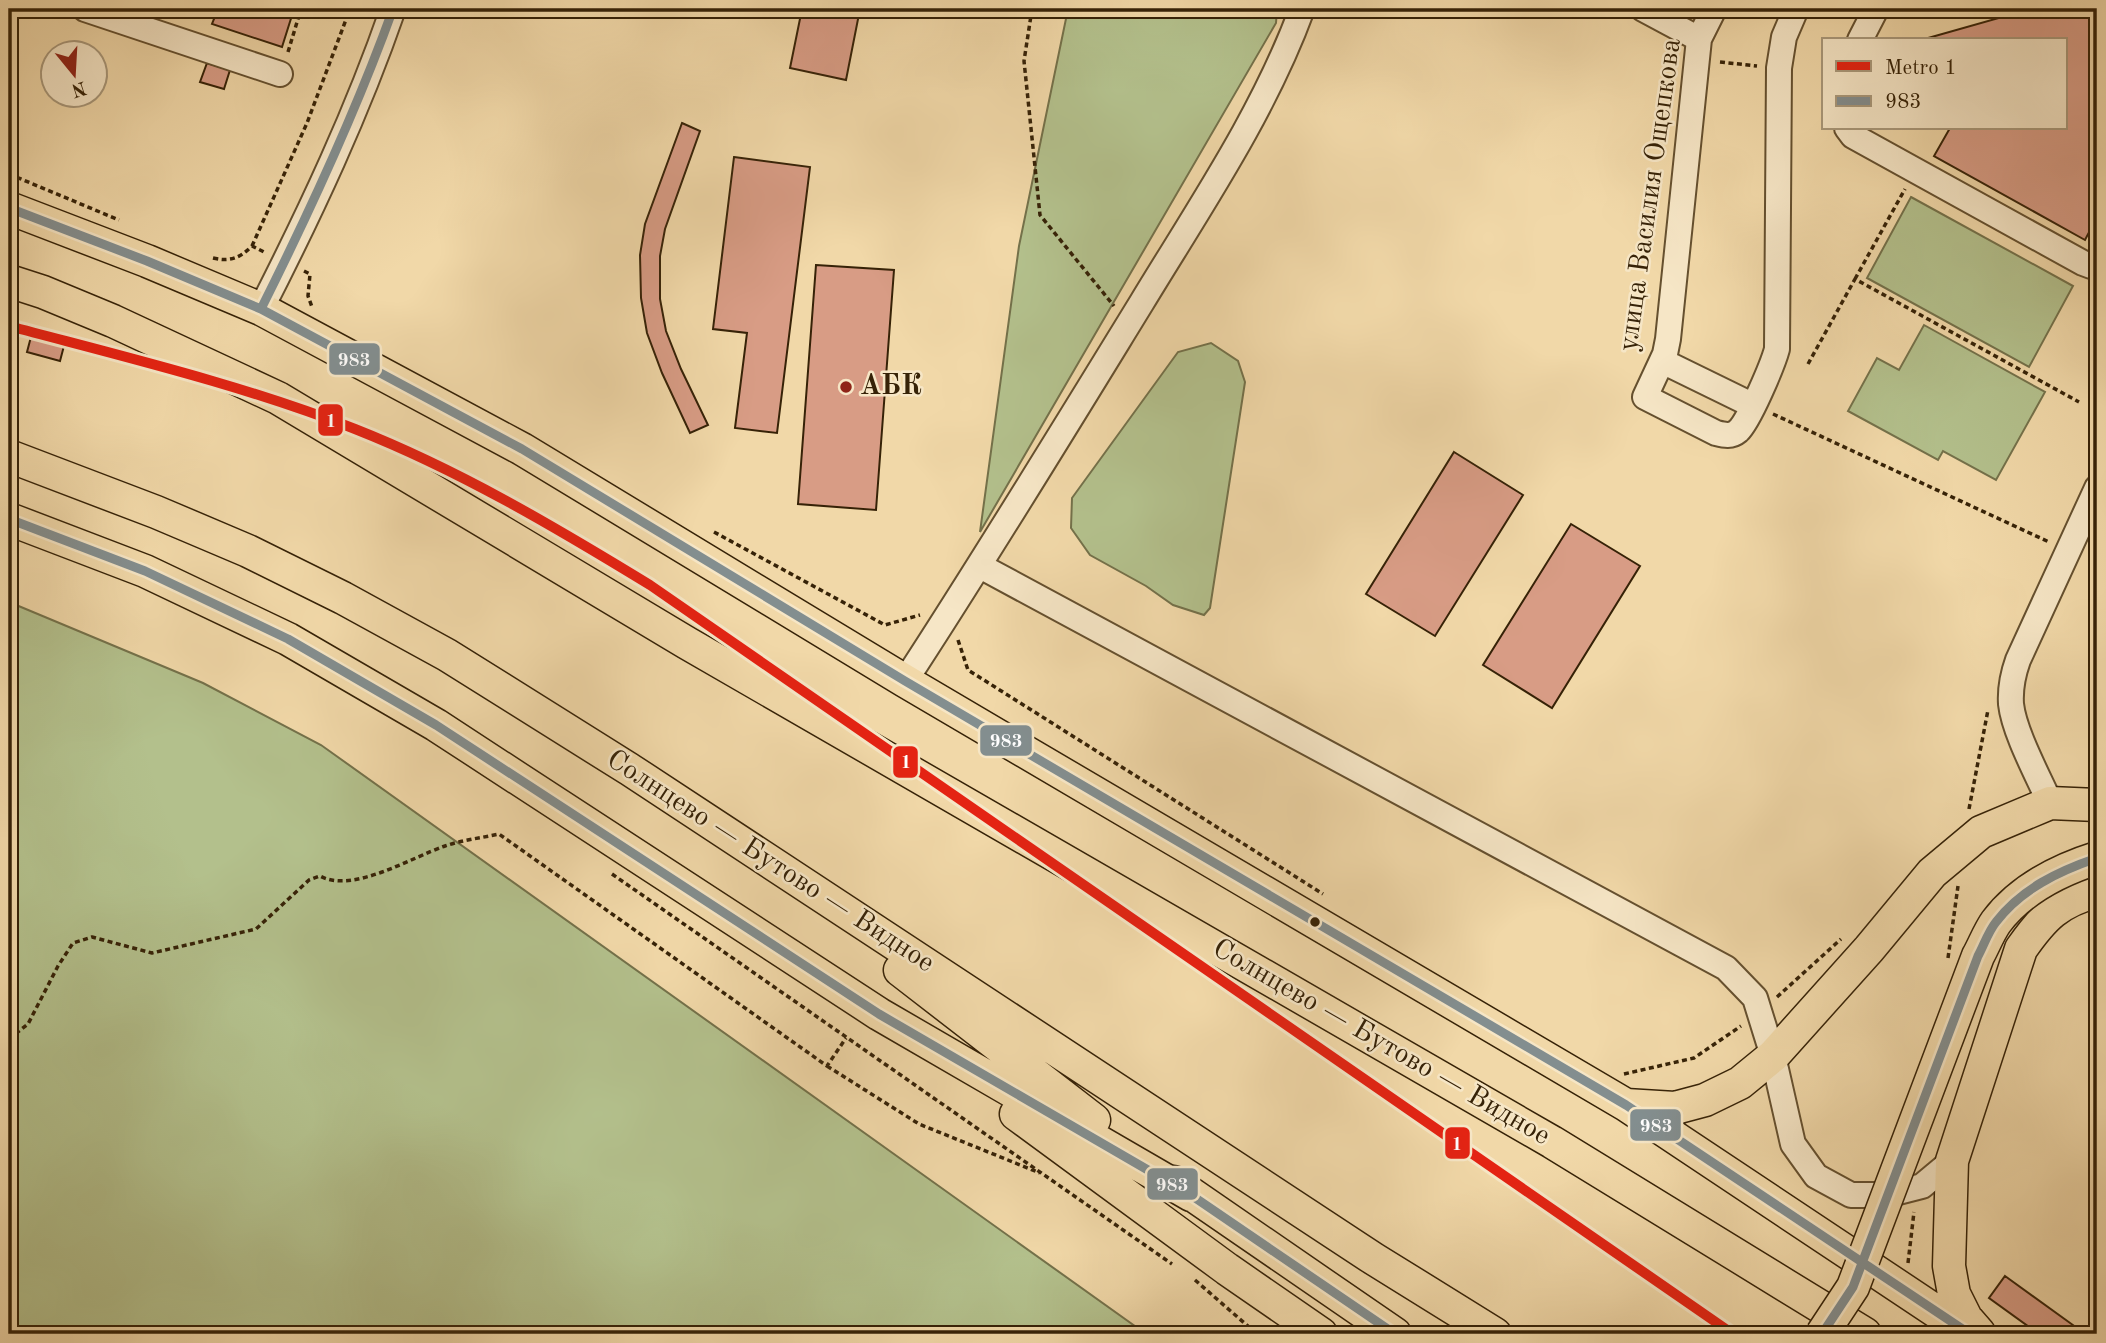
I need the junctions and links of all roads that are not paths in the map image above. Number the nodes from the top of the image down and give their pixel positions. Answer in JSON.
{"nodes":[{"id":1,"x":85,"y":9,"type":"edge"},
{"id":2,"x":393,"y":9,"type":"edge"},
{"id":3,"x":1302,"y":9,"type":"edge"},
{"id":4,"x":1643,"y":9,"type":"edge"},
{"id":5,"x":1714,"y":9,"type":"edge"},
{"id":6,"x":1796,"y":9,"type":"edge"},
{"id":7,"x":1873,"y":9,"type":"edge"},
{"id":8,"x":1861,"y":38,"type":"edge"},
{"id":9,"x":1698,"y":49,"type":"junction"},
{"id":10,"x":281,"y":74,"type":"road end"},
{"id":11,"x":1848,"y":130,"type":"edge"},
{"id":12,"x":9,"y":208,"type":"edge"},
{"id":13,"x":2097,"y":266,"type":"edge"},
{"id":14,"x":9,"y":271,"type":"edge"},
{"id":15,"x":9,"y":281,"type":"edge"},
{"id":16,"x":43,"y":292,"type":"junction"},
{"id":17,"x":261,"y":310,"type":"junction"},
{"id":18,"x":1662,"y":361,"type":"junction"},
{"id":19,"x":1752,"y":405,"type":"junction"},
{"id":20,"x":9,"y":456,"type":"edge"},
{"id":21,"x":2097,"y":488,"type":"edge"},
{"id":22,"x":12,"y":519,"type":"edge"},
{"id":23,"x":980,"y":566,"type":"junction"},
{"id":24,"x":905,"y":681,"type":"junction"},
{"id":25,"x":2050,"y":803,"type":"junction"},
{"id":26,"x":2097,"y":806,"type":"edge"},
{"id":27,"x":707,"y":820,"type":"junction"},
{"id":28,"x":2097,"y":858,"type":"edge"},
{"id":29,"x":2097,"y":891,"type":"edge"},
{"id":30,"x":879,"y":1014,"type":"junction"},
{"id":31,"x":1773,"y":1056,"type":"junction"},
{"id":32,"x":1624,"y":1089,"type":"junction"},
{"id":33,"x":1952,"y":1161,"type":"junction"},
{"id":34,"x":1191,"y":1195,"type":"junction"},
{"id":35,"x":1391,"y":1331,"type":"edge"},
{"id":36,"x":1321,"y":1334,"type":"edge"},
{"id":37,"x":1495,"y":1334,"type":"edge"},
{"id":38,"x":1822,"y":1334,"type":"edge"},
{"id":39,"x":1865,"y":1334,"type":"edge"},
{"id":40,"x":1970,"y":1334,"type":"edge"},
{"id":41,"x":1979,"y":1334,"type":"edge"}],
"edges":[{"from":1,"to":10,"type":"street"},
{"from":2,"to":17,"type":"street"},
{"from":3,"to":23,"type":"street"},
{"from":4,"to":9,"type":"street"},
{"from":5,"to":9,"type":"street","name":"улица Василия Ощепкова"},
{"from":6,"to":19,"type":"street","name":"улица Василия Ощепкова"},
{"from":7,"to":8,"type":"street"},
{"from":9,"to":18,"type":"street","name":"улица Василия Ощепкова"},
{"from":11,"to":13,"type":"street"},
{"from":12,"to":17,"type":"main road"},
{"from":14,"to":16,"type":"main road"},
{"from":15,"to":16,"type":"main road","name":"Солнцево — Бутово — Видное"},
{"from":16,"to":39,"type":"main road","name":"Солнцево — Бутово — Видное"},
{"from":17,"to":24,"type":"main road"},
{"from":18,"to":19,"type":"street"},
{"from":18,"to":19,"type":"street","name":"улица Василия Ощепкова"},
{"from":20,"to":27,"type":"main road","name":"Солнцево — Бутово — Видное"},
{"from":21,"to":25,"type":"street"},
{"from":22,"to":30,"type":"main road"},
{"from":23,"to":24,"type":"street"},
{"from":23,"to":31,"type":"street"},
{"from":24,"to":32,"type":"main road"},
{"from":25,"to":26,"type":"main road"},
{"from":25,"to":31,"type":"main road"},
{"from":27,"to":34,"type":"main road"},
{"from":27,"to":37,"type":"main road","name":"Солнцево — Бутово — Видное"},
{"from":28,"to":38,"type":"main road","bridge":true},
{"from":29,"to":33,"type":"main road"},
{"from":30,"to":34,"type":"main road"},
{"from":30,"to":36,"type":"main road"},
{"from":31,"to":32,"type":"main road"},
{"from":31,"to":33,"type":"street"},
{"from":32,"to":40,"type":"main road"},
{"from":33,"to":41,"type":"main road"},
{"from":34,"to":35,"type":"main road"}]}
